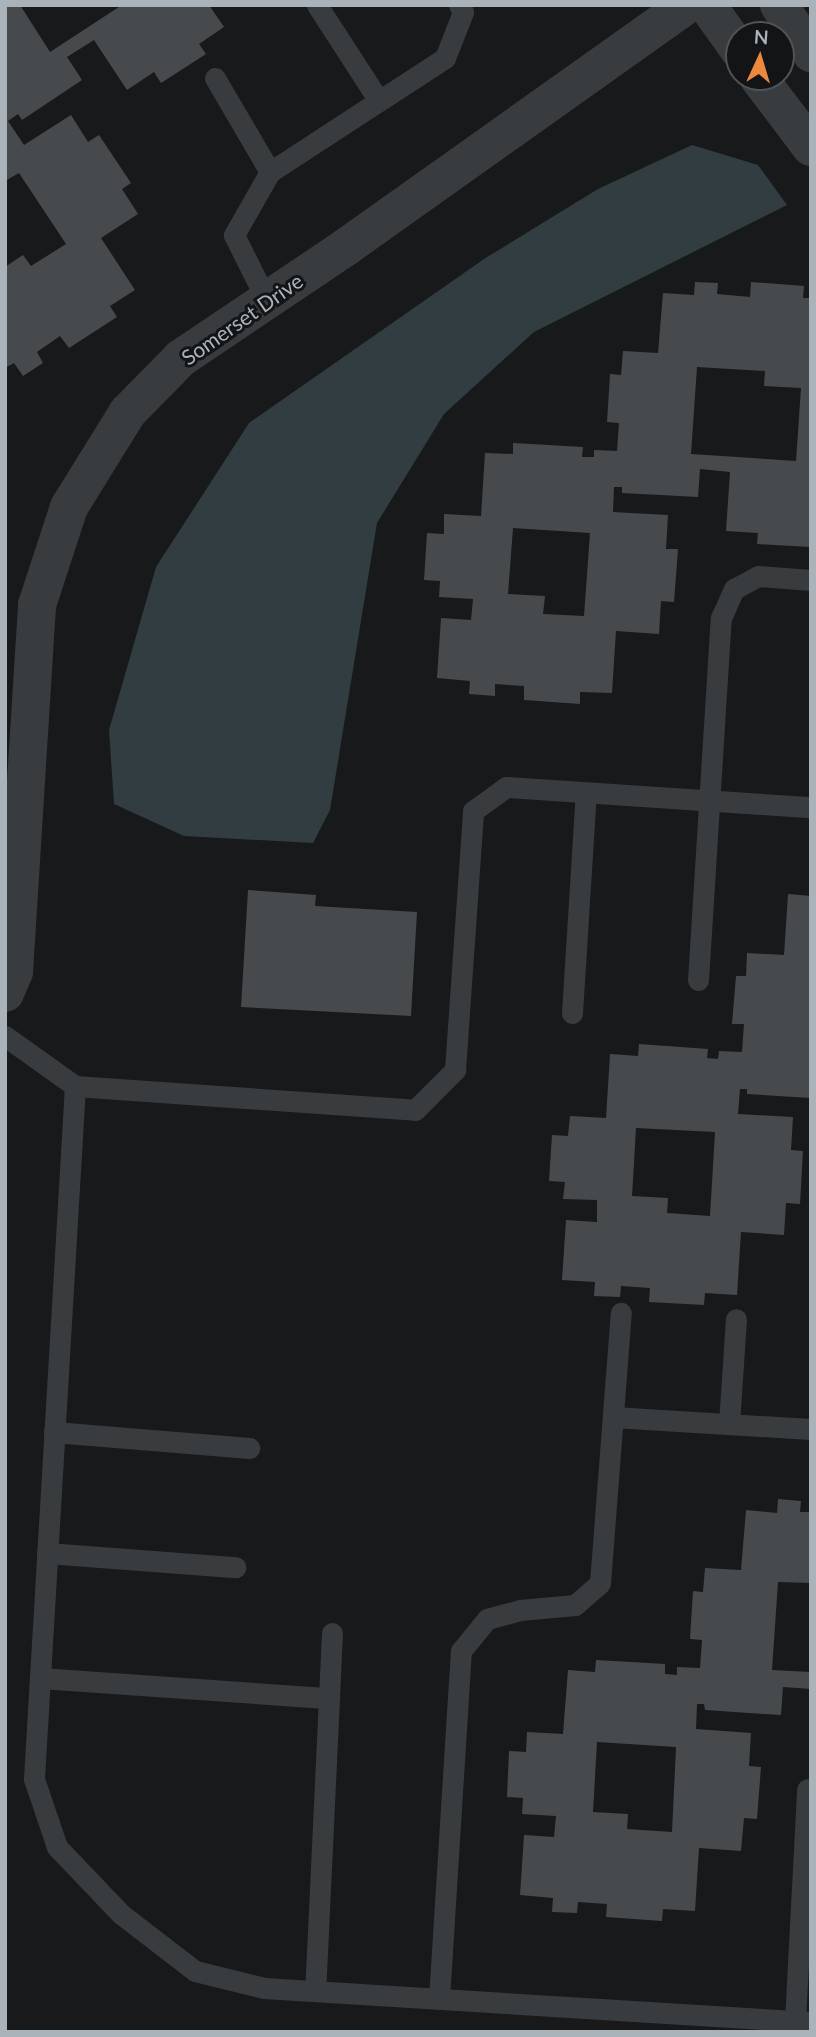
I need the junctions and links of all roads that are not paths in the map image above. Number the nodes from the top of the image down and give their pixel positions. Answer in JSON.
{"nodes":[{"id":1,"x":317,"y":5,"type":"edge"},
{"id":2,"x":459,"y":5,"type":"edge"},
{"id":3,"x":686,"y":5,"type":"edge"},
{"id":4,"x":708,"y":5,"type":"edge"},
{"id":5,"x":779,"y":5,"type":"edge"},
{"id":6,"x":725,"y":30,"type":"edge"},
{"id":7,"x":811,"y":52,"type":"edge"},
{"id":8,"x":215,"y":78,"type":"dead end"},
{"id":9,"x":769,"y":91,"type":"edge"},
{"id":10,"x":379,"y":101,"type":"junction"},
{"id":11,"x":811,"y":147,"type":"edge"},
{"id":12,"x":270,"y":172,"type":"junction"},
{"id":13,"x":267,"y":301,"type":"junction"},
{"id":14,"x":811,"y":580,"type":"edge"},
{"id":15,"x":586,"y":792,"type":"junction"},
{"id":16,"x":711,"y":800,"type":"junction"},
{"id":17,"x":811,"y":807,"type":"edge"},
{"id":18,"x":698,"y":980,"type":"dead end"},
{"id":19,"x":5,"y":993,"type":"edge"},
{"id":20,"x":572,"y":1013,"type":"dead end"},
{"id":21,"x":5,"y":1036,"type":"edge"},
{"id":22,"x":75,"y":1086,"type":"junction"},
{"id":23,"x":621,"y":1313,"type":"dead end"},
{"id":24,"x":736,"y":1320,"type":"dead end"},
{"id":25,"x":613,"y":1417,"type":"junction"},
{"id":26,"x":729,"y":1424,"type":"junction"},
{"id":27,"x":811,"y":1429,"type":"edge"},
{"id":28,"x":54,"y":1432,"type":"junction"},
{"id":29,"x":249,"y":1448,"type":"dead end"},
{"id":30,"x":47,"y":1553,"type":"junction"},
{"id":31,"x":235,"y":1567,"type":"dead end"},
{"id":32,"x":332,"y":1633,"type":"dead end"},
{"id":33,"x":40,"y":1678,"type":"junction"},
{"id":34,"x":329,"y":1698,"type":"junction"},
{"id":35,"x":807,"y":1789,"type":"dead end"},
{"id":36,"x":316,"y":1991,"type":"junction"},
{"id":37,"x":439,"y":1998,"type":"junction"},
{"id":38,"x":803,"y":2022,"type":"edge"}],
"edges":[{"from":1,"to":10,"type":"lane"},
{"from":2,"to":10,"type":"lane"},
{"from":3,"to":13,"type":"street","name":"Somerset Drive"},
{"from":4,"to":6,"type":"street"},
{"from":5,"to":7,"type":"street"},
{"from":8,"to":12,"type":"lane"},
{"from":9,"to":11,"type":"street"},
{"from":10,"to":12,"type":"lane"},
{"from":12,"to":13,"type":"lane"},
{"from":13,"to":19,"type":"street","name":"Somerset Drive"},
{"from":14,"to":16,"type":"lane"},
{"from":15,"to":16,"type":"lane"},
{"from":15,"to":20,"type":"lane"},
{"from":15,"to":22,"type":"lane"},
{"from":16,"to":17,"type":"lane"},
{"from":16,"to":18,"type":"lane"},
{"from":21,"to":22,"type":"lane"},
{"from":22,"to":28,"type":"lane"},
{"from":23,"to":25,"type":"lane"},
{"from":24,"to":26,"type":"lane"},
{"from":25,"to":26,"type":"lane"},
{"from":25,"to":37,"type":"lane"},
{"from":26,"to":27,"type":"lane"},
{"from":28,"to":29,"type":"lane"},
{"from":28,"to":30,"type":"lane"},
{"from":30,"to":31,"type":"lane"},
{"from":30,"to":33,"type":"lane"},
{"from":32,"to":34,"type":"lane"},
{"from":33,"to":34,"type":"lane"},
{"from":33,"to":36,"type":"lane"},
{"from":34,"to":36,"type":"lane"},
{"from":35,"to":38,"type":"lane"},
{"from":36,"to":37,"type":"lane"},
{"from":37,"to":38,"type":"lane"}]}
